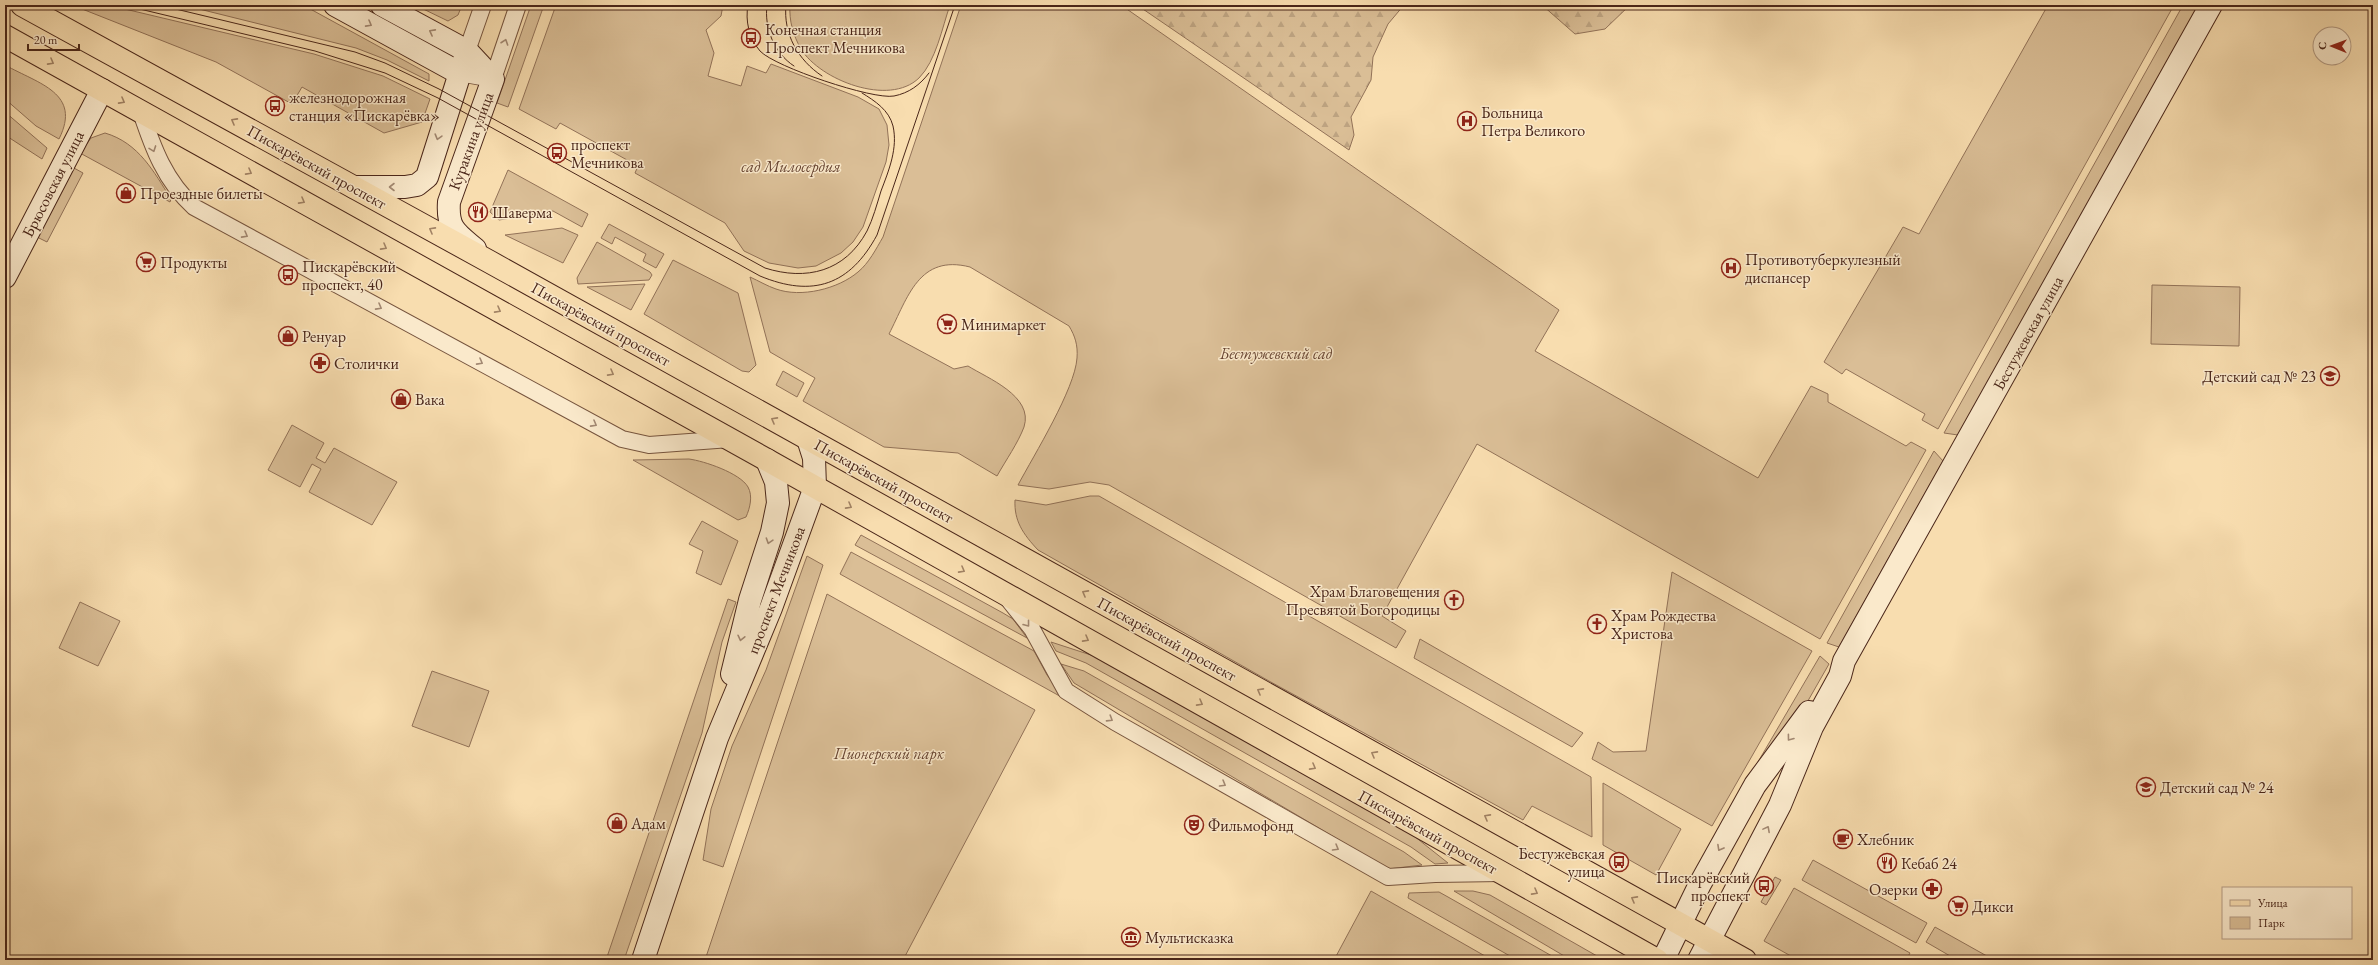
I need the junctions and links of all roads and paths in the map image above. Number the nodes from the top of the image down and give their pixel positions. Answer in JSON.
{"nodes":[{"id":1,"x":22,"y":5,"type":"edge"},
{"id":2,"x":335,"y":5,"type":"edge"},
{"id":3,"x":382,"y":5,"type":"edge"},
{"id":4,"x":483,"y":5,"type":"edge"},
{"id":5,"x":518,"y":5,"type":"edge"},
{"id":6,"x":2211,"y":5,"type":"edge"},
{"id":7,"x":5,"y":36,"type":"edge"},
{"id":8,"x":467,"y":51,"type":"junction"},
{"id":9,"x":459,"y":73,"type":"junction"},
{"id":10,"x":493,"y":79,"type":"junction"},
{"id":11,"x":102,"y":90,"type":"junction"},
{"id":12,"x":141,"y":112,"type":"junction"},
{"id":13,"x":354,"y":187,"type":"junction"},
{"id":14,"x":490,"y":262,"type":"junction"},
{"id":15,"x":5,"y":277,"type":"edge"},
{"id":16,"x":731,"y":439,"type":"junction"},
{"id":17,"x":808,"y":439,"type":"junction"},
{"id":18,"x":767,"y":460,"type":"junction"},
{"id":19,"x":815,"y":487,"type":"junction"},
{"id":20,"x":1004,"y":593,"type":"junction"},
{"id":21,"x":1844,"y":661,"type":"junction"},
{"id":22,"x":717,"y":738,"type":"junction"},
{"id":23,"x":1501,"y":873,"type":"junction"},
{"id":24,"x":1680,"y":924,"type":"junction"},
{"id":25,"x":1710,"y":940,"type":"junction"},
{"id":26,"x":643,"y":960,"type":"edge"},
{"id":27,"x":1657,"y":960,"type":"edge"},
{"id":28,"x":1663,"y":960,"type":"edge"},
{"id":29,"x":1700,"y":960,"type":"edge"},
{"id":30,"x":1744,"y":960,"type":"edge"}],
"edges":[{"from":13,"to":1,"type":"main road","name":"Пискарёвский проспект","one_way":true},
{"from":2,"to":9,"type":"street","one_way":true},
{"from":8,"to":3,"type":"street","one_way":true},
{"from":4,"to":8,"type":"street","name":"Куракина улица"},
{"from":10,"to":5,"type":"street","name":"Куракина улица","one_way":true},
{"from":6,"to":21,"type":"street","name":"Бестужевская улица"},
{"from":7,"to":11,"type":"main road","name":"Пискарёвский проспект","one_way":true},
{"from":8,"to":9,"type":"street","name":"Куракина улица"},
{"from":8,"to":10,"type":"street"},
{"from":9,"to":10,"type":"street"},
{"from":9,"to":13,"type":"street","name":"Куракина улица","one_way":true},
{"from":10,"to":14,"type":"street","name":"Куракина улица"},
{"from":11,"to":12,"type":"main road","name":"Пискарёвский проспект","one_way":true},
{"from":11,"to":15,"type":"street","name":"Брюсовская улица"},
{"from":12,"to":16,"type":"main road","name":"Пискарёвский проспект","one_way":true},
{"from":12,"to":16,"type":"street","one_way":true},
{"from":14,"to":13,"type":"main road","name":"Пискарёвский проспект","one_way":true},
{"from":17,"to":14,"type":"main road","name":"Пискарёвский проспект","one_way":true},
{"from":16,"to":18,"type":"main road","name":"Пискарёвский проспект"},
{"from":17,"to":19,"type":"street","name":"проспект Мечникова"},
{"from":24,"to":17,"type":"main road","name":"Пискарёвский проспект","one_way":true},
{"from":18,"to":19,"type":"main road","name":"Пискарёвский проспект"},
{"from":18,"to":22,"type":"street","name":"проспект Мечникова","one_way":true},
{"from":19,"to":20,"type":"main road","name":"Пискарёвский проспект","one_way":true},
{"from":19,"to":22,"type":"street","name":"проспект Мечникова"},
{"from":20,"to":23,"type":"main road","name":"Пискарёвский проспект","one_way":true},
{"from":20,"to":23,"type":"street","one_way":true},
{"from":21,"to":24,"type":"street","name":"Бестужевская улица","one_way":true},
{"from":25,"to":21,"type":"street","name":"Бестужевская улица","one_way":true},
{"from":22,"to":26,"type":"street","name":"проспект Мечникова"},
{"from":23,"to":27,"type":"main road","name":"Пискарёвский проспект","one_way":true},
{"from":24,"to":25,"type":"main road","name":"Пискарёвский проспект"},
{"from":24,"to":28,"type":"street","name":"Бестужевская улица"},
{"from":25,"to":29,"type":"street","name":"Бестужевская улица"},
{"from":25,"to":30,"type":"main road","name":"Пискарёвский проспект"}]}
